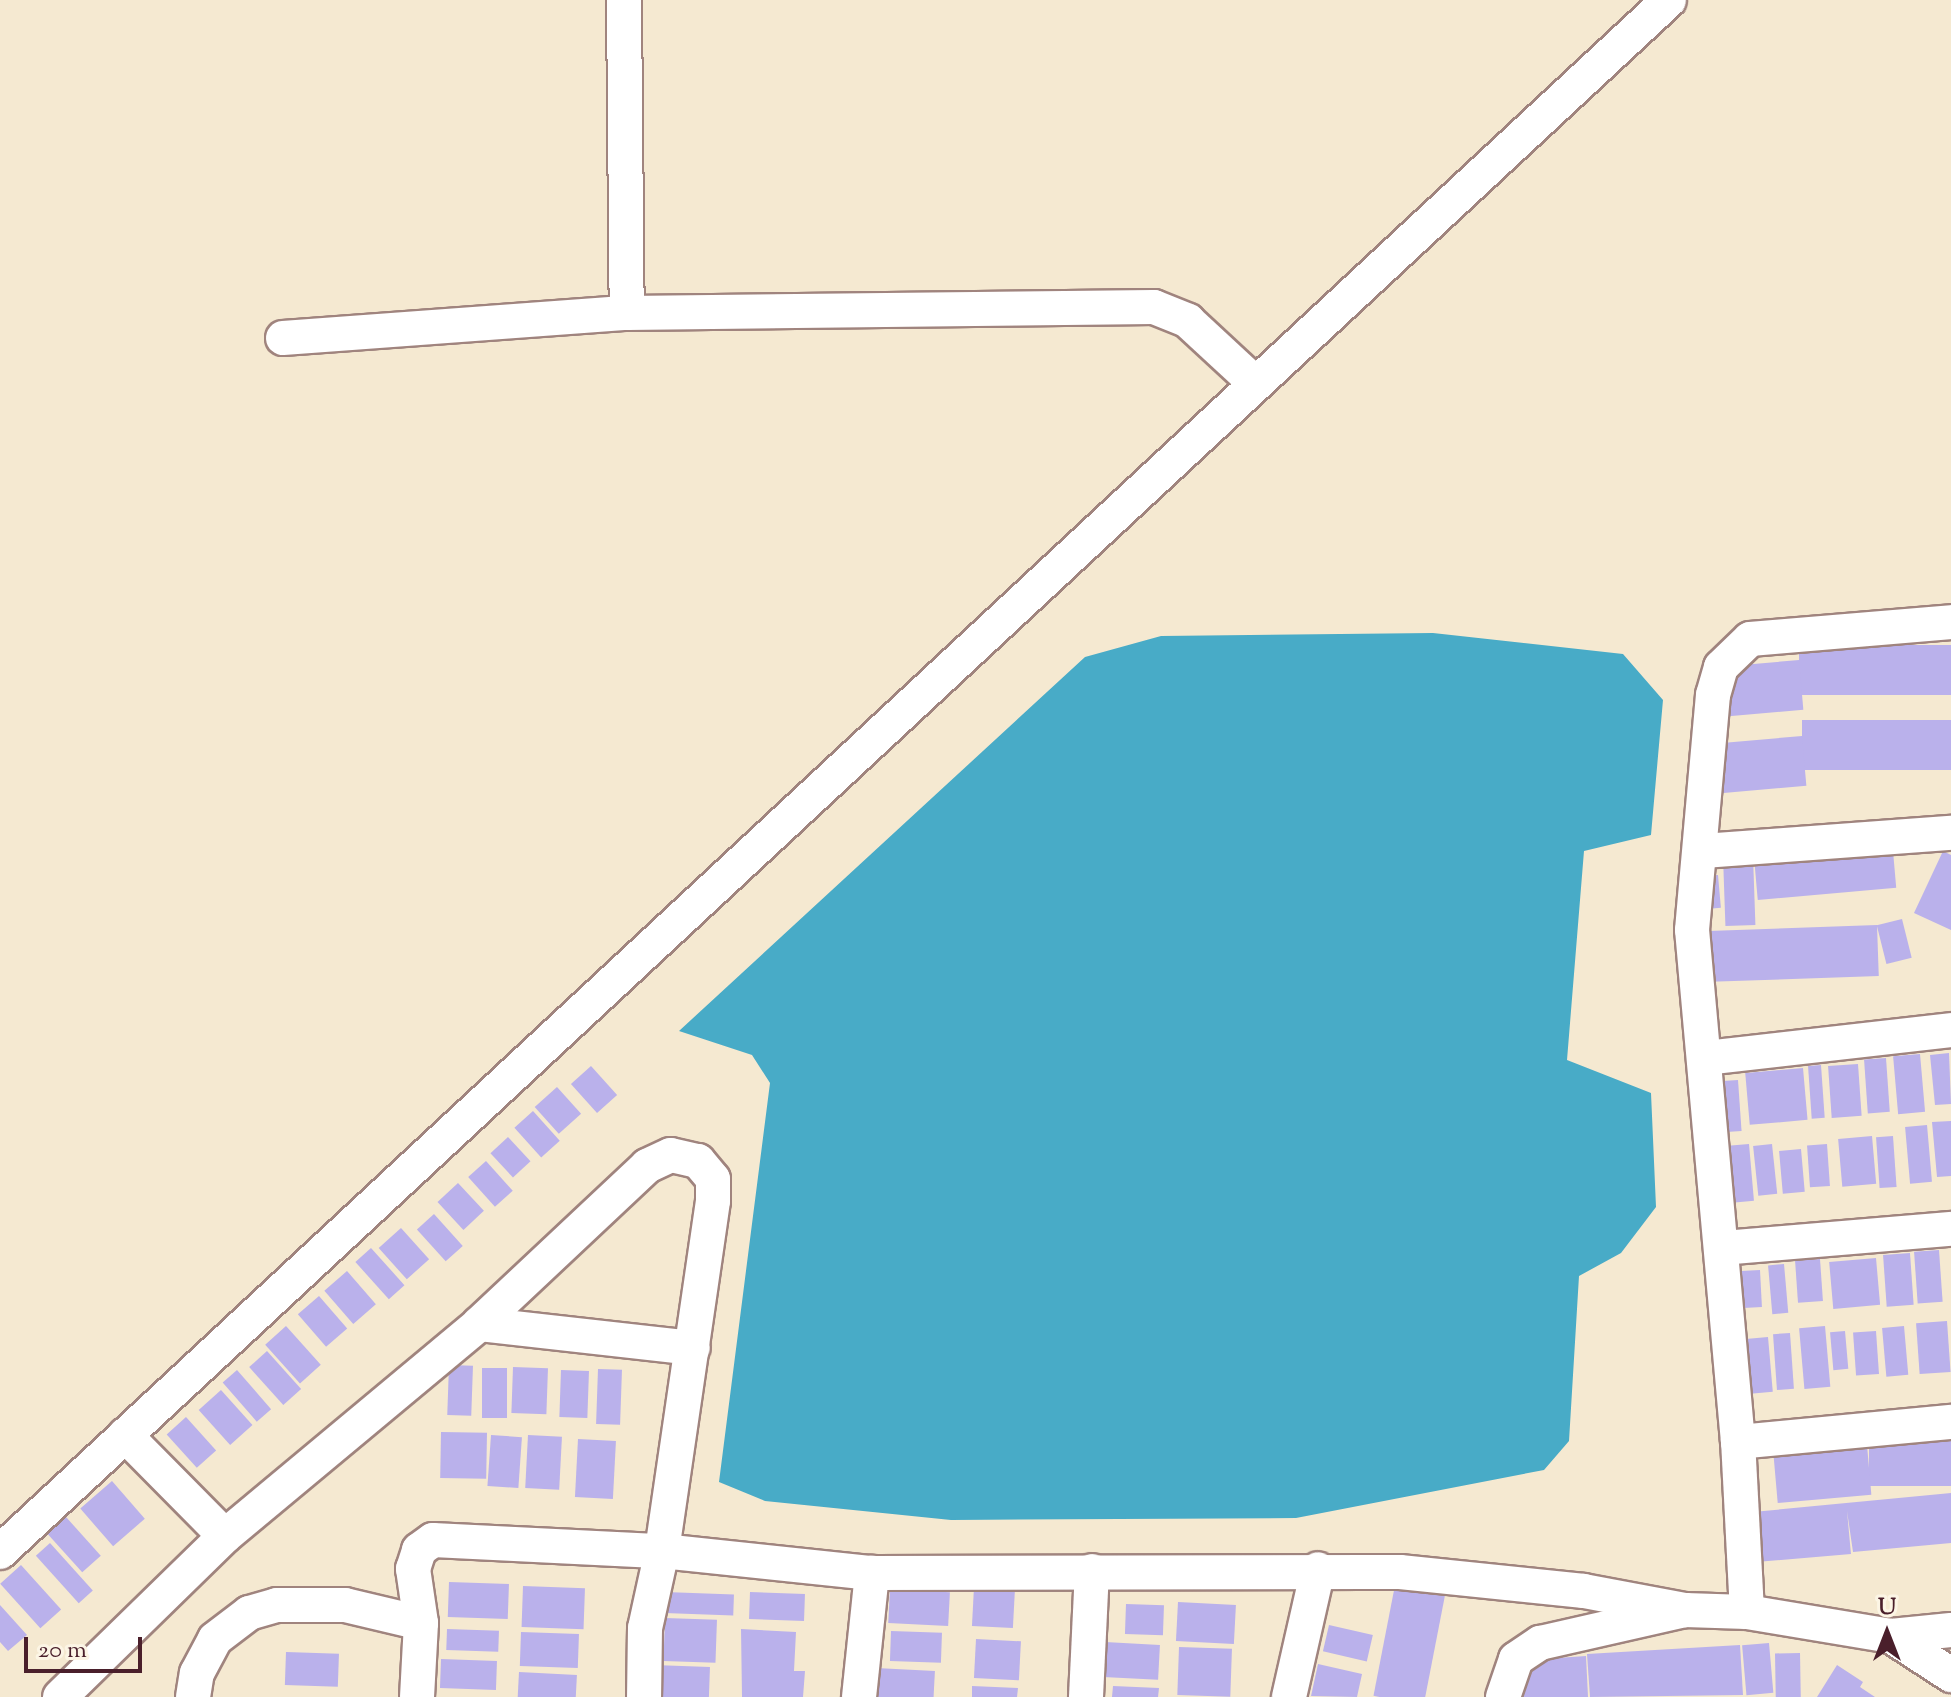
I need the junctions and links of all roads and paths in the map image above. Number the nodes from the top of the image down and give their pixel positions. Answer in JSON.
{"nodes":[{"id":1,"x":624,"y":0,"type":"edge"},
{"id":2,"x":1669,"y":0,"type":"edge"},
{"id":3,"x":627,"y":313,"type":"junction"},
{"id":4,"x":283,"y":338,"type":"dead end"},
{"id":5,"x":1255,"y":383,"type":"junction"},
{"id":6,"x":1951,"y":622,"type":"edge"},
{"id":7,"x":1951,"y":833,"type":"edge"},
{"id":8,"x":1703,"y":851,"type":"junction"},
{"id":9,"x":1951,"y":1030,"type":"edge"},
{"id":10,"x":1706,"y":1058,"type":"junction"},
{"id":11,"x":1951,"y":1229,"type":"edge"},
{"id":12,"x":1723,"y":1248,"type":"junction"},
{"id":13,"x":479,"y":1324,"type":"junction"},
{"id":14,"x":693,"y":1348,"type":"junction"},
{"id":15,"x":1951,"y":1422,"type":"edge"},
{"id":16,"x":125,"y":1435,"type":"junction"},
{"id":17,"x":1738,"y":1442,"type":"junction"},
{"id":18,"x":225,"y":1536,"type":"junction"},
{"id":19,"x":662,"y":1551,"type":"junction"},
{"id":20,"x":0,"y":1552,"type":"edge"},
{"id":21,"x":1318,"y":1569,"type":"junction"},
{"id":22,"x":1092,"y":1571,"type":"junction"},
{"id":23,"x":872,"y":1573,"type":"junction"},
{"id":24,"x":1685,"y":1610,"type":"junction"},
{"id":25,"x":1747,"y":1612,"type":"junction"},
{"id":26,"x":421,"y":1623,"type":"junction"},
{"id":27,"x":1951,"y":1630,"type":"edge"},
{"id":28,"x":1891,"y":1636,"type":"junction"},
{"id":29,"x":1951,"y":1675,"type":"edge"},
{"id":30,"x":60,"y":1697,"type":"edge"},
{"id":31,"x":193,"y":1697,"type":"edge"},
{"id":32,"x":417,"y":1697,"type":"edge"},
{"id":33,"x":644,"y":1697,"type":"edge"},
{"id":34,"x":859,"y":1697,"type":"edge"},
{"id":35,"x":1086,"y":1697,"type":"edge"},
{"id":36,"x":1289,"y":1697,"type":"edge"},
{"id":37,"x":1503,"y":1697,"type":"edge"}],
"edges":[{"from":1,"to":3,"type":"street"},
{"from":2,"to":5,"type":"street"},
{"from":3,"to":4,"type":"street"},
{"from":3,"to":5,"type":"street"},
{"from":5,"to":16,"type":"street"},
{"from":6,"to":8,"type":"street"},
{"from":7,"to":8,"type":"street"},
{"from":8,"to":10,"type":"street"},
{"from":9,"to":10,"type":"street"},
{"from":10,"to":12,"type":"street"},
{"from":11,"to":12,"type":"street"},
{"from":12,"to":17,"type":"street"},
{"from":13,"to":14,"type":"street"},
{"from":13,"to":14,"type":"street"},
{"from":13,"to":18,"type":"street"},
{"from":14,"to":19,"type":"street"},
{"from":15,"to":17,"type":"street"},
{"from":16,"to":18,"type":"street"},
{"from":16,"to":20,"type":"street"},
{"from":17,"to":25,"type":"street"},
{"from":18,"to":30,"type":"street"},
{"from":19,"to":23,"type":"street"},
{"from":19,"to":26,"type":"street"},
{"from":19,"to":33,"type":"street"},
{"from":21,"to":22,"type":"street"},
{"from":21,"to":24,"type":"street"},
{"from":21,"to":36,"type":"street"},
{"from":22,"to":23,"type":"street"},
{"from":22,"to":35,"type":"street"},
{"from":23,"to":34,"type":"street"},
{"from":24,"to":25,"type":"street"},
{"from":24,"to":37,"type":"street"},
{"from":25,"to":28,"type":"street"},
{"from":26,"to":31,"type":"street"},
{"from":26,"to":32,"type":"street"},
{"from":27,"to":28,"type":"street"},
{"from":28,"to":29,"type":"street"}]}
